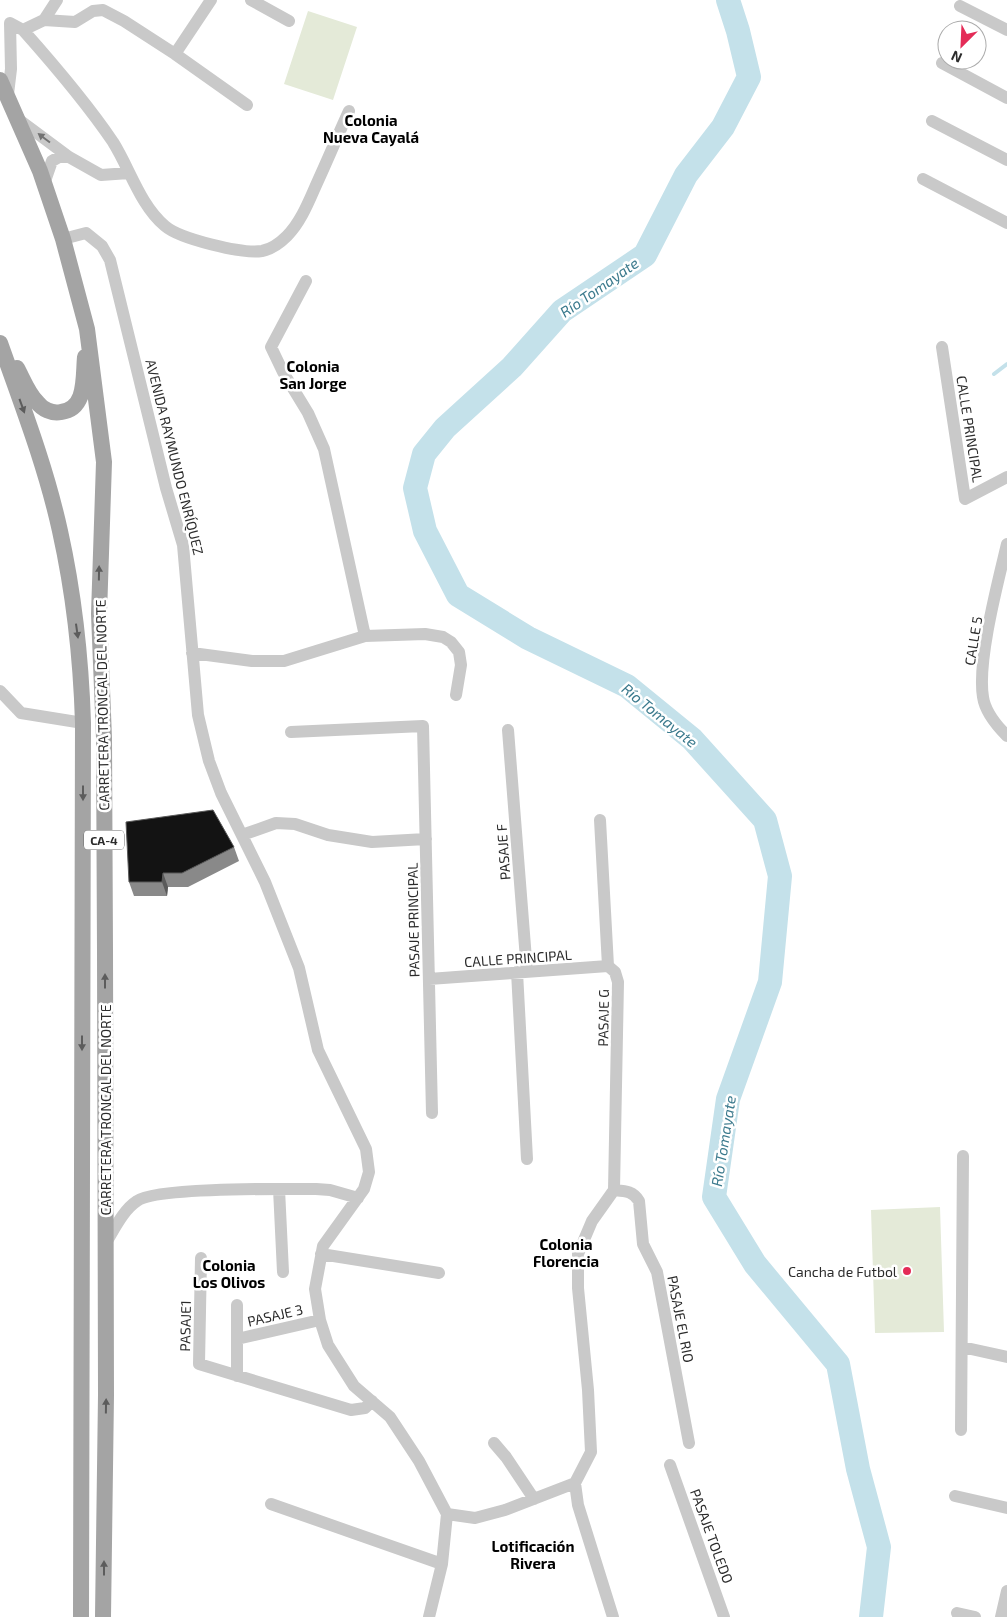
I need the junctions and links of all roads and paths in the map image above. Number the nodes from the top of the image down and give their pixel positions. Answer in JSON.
{"nodes":[{"id":1,"x":57,"y":0,"type":"edge"},
{"id":2,"x":211,"y":0,"type":"edge"},
{"id":3,"x":251,"y":0,"type":"edge"},
{"id":4,"x":960,"y":6,"type":"dead end"},
{"id":5,"x":44,"y":20,"type":"junction"},
{"id":6,"x":289,"y":20,"type":"dead end"},
{"id":7,"x":23,"y":30,"type":"junction"},
{"id":8,"x":1007,"y":30,"type":"edge"},
{"id":9,"x":175,"y":54,"type":"junction"},
{"id":10,"x":953,"y":70,"type":"edge"},
{"id":11,"x":4,"y":87,"type":"edge"},
{"id":12,"x":1007,"y":98,"type":"edge"},
{"id":13,"x":247,"y":105,"type":"dead end"},
{"id":14,"x":349,"y":111,"type":"dead end"},
{"id":15,"x":18,"y":119,"type":"junction"},
{"id":16,"x":932,"y":121,"type":"dead end"},
{"id":17,"x":69,"y":157,"type":"junction"},
{"id":18,"x":1007,"y":160,"type":"edge"},
{"id":19,"x":129,"y":172,"type":"junction"},
{"id":20,"x":923,"y":179,"type":"dead end"},
{"id":21,"x":44,"y":184,"type":"junction"},
{"id":22,"x":1007,"y":223,"type":"edge"},
{"id":23,"x":63,"y":239,"type":"junction"},
{"id":24,"x":306,"y":281,"type":"dead end"},
{"id":25,"x":87,"y":329,"type":"junction"},
{"id":26,"x":0,"y":338,"type":"edge"},
{"id":27,"x":0,"y":344,"type":"edge"},
{"id":28,"x":942,"y":347,"type":"dead end"},
{"id":29,"x":1007,"y":477,"type":"edge"},
{"id":30,"x":1007,"y":544,"type":"edge"},
{"id":31,"x":365,"y":636,"type":"junction"},
{"id":32,"x":192,"y":653,"type":"junction"},
{"id":33,"x":0,"y":691,"type":"edge"},
{"id":34,"x":456,"y":695,"type":"dead end"},
{"id":35,"x":84,"y":723,"type":"junction"},
{"id":36,"x":508,"y":730,"type":"dead end"},
{"id":37,"x":292,"y":732,"type":"dead end"},
{"id":38,"x":1007,"y":736,"type":"edge"},
{"id":39,"x":600,"y":820,"type":"dead end"},
{"id":40,"x":242,"y":835,"type":"junction"},
{"id":41,"x":426,"y":839,"type":"junction"},
{"id":42,"x":608,"y":966,"type":"junction"},
{"id":43,"x":522,"y":972,"type":"junction"},
{"id":44,"x":429,"y":979,"type":"junction"},
{"id":45,"x":432,"y":1112,"type":"dead end"},
{"id":46,"x":963,"y":1156,"type":"dead end"},
{"id":47,"x":528,"y":1159,"type":"dead end"},
{"id":48,"x":279,"y":1190,"type":"junction"},
{"id":49,"x":614,"y":1190,"type":"junction"},
{"id":50,"x":358,"y":1198,"type":"junction"},
{"id":51,"x":105,"y":1244,"type":"junction"},
{"id":52,"x":321,"y":1254,"type":"junction"},
{"id":53,"x":200,"y":1258,"type":"dead end"},
{"id":54,"x":283,"y":1272,"type":"dead end"},
{"id":55,"x":439,"y":1273,"type":"dead end"},
{"id":56,"x":237,"y":1305,"type":"dead end"},
{"id":57,"x":320,"y":1320,"type":"junction"},
{"id":58,"x":237,"y":1340,"type":"junction"},
{"id":59,"x":962,"y":1347,"type":"junction"},
{"id":60,"x":1007,"y":1357,"type":"edge"},
{"id":61,"x":238,"y":1376,"type":"junction"},
{"id":62,"x":372,"y":1402,"type":"junction"},
{"id":63,"x":961,"y":1430,"type":"dead end"},
{"id":64,"x":494,"y":1443,"type":"dead end"},
{"id":65,"x":689,"y":1443,"type":"dead end"},
{"id":66,"x":670,"y":1466,"type":"dead end"},
{"id":67,"x":575,"y":1483,"type":"junction"},
{"id":68,"x":955,"y":1496,"type":"dead end"},
{"id":69,"x":534,"y":1499,"type":"junction"},
{"id":70,"x":271,"y":1504,"type":"dead end"},
{"id":71,"x":1007,"y":1508,"type":"edge"},
{"id":72,"x":447,"y":1514,"type":"junction"},
{"id":73,"x":442,"y":1564,"type":"junction"},
{"id":74,"x":1007,"y":1591,"type":"edge"},
{"id":75,"x":957,"y":1613,"type":"dead end"},
{"id":76,"x":81,"y":1617,"type":"edge"},
{"id":77,"x":103,"y":1617,"type":"edge"},
{"id":78,"x":428,"y":1617,"type":"edge"},
{"id":79,"x":613,"y":1617,"type":"edge"},
{"id":80,"x":724,"y":1617,"type":"edge"},
{"id":81,"x":975,"y":1617,"type":"edge"},
{"id":82,"x":1001,"y":1617,"type":"edge"}],
"edges":[{"from":1,"to":5,"type":"street"},
{"from":2,"to":9,"type":"street"},
{"from":3,"to":6,"type":"street"},
{"from":4,"to":8,"type":"street"},
{"from":5,"to":7,"type":"street"},
{"from":5,"to":9,"type":"street"},
{"from":7,"to":11,"type":"street"},
{"from":7,"to":19,"type":"street"},
{"from":9,"to":13,"type":"street"},
{"from":10,"to":12,"type":"street"},
{"from":11,"to":15,"type":"main road","name":"CARRETERA TRONCAL DEL NORTE","number":"CA-4"},
{"from":14,"to":19,"type":"street"},
{"from":17,"to":15,"type":"street","one_way":true},
{"from":15,"to":21,"type":"main road","name":"CARRETERA TRONCAL DEL NORTE","number":"CA-4"},
{"from":16,"to":18,"type":"street"},
{"from":17,"to":19,"type":"street"},
{"from":17,"to":21,"type":"street"},
{"from":20,"to":22,"type":"street"},
{"from":21,"to":23,"type":"main road","name":"CARRETERA TRONCAL DEL NORTE","number":"CA-4"},
{"from":23,"to":25,"type":"main road","name":"CARRETERA TRONCAL DEL NORTE","number":"CA-4"},
{"from":23,"to":32,"type":"street","name":"AVENIDA RAYMUNDO ENRÍQUEZ"},
{"from":24,"to":31,"type":"street"},
{"from":25,"to":26,"type":"main road"},
{"from":51,"to":25,"type":"main road","name":"CARRETERA TRONCAL DEL NORTE","number":"CA-4","one_way":true},
{"from":27,"to":35,"type":"main road","name":"CARRETERA TRONCAL DEL NORTE","number":"CA-4","one_way":true},
{"from":28,"to":29,"type":"street","name":"CALLE PRINCIPAL"},
{"from":30,"to":38,"type":"street","name":"CALLE 5"},
{"from":31,"to":32,"type":"street"},
{"from":31,"to":34,"type":"street"},
{"from":32,"to":40,"type":"street","name":"AVENIDA RAYMUNDO ENRÍQUEZ"},
{"from":33,"to":35,"type":"street"},
{"from":35,"to":76,"type":"main road","name":"CARRETERA TRONCAL DEL NORTE","number":"CA-4","one_way":true},
{"from":36,"to":43,"type":"street","name":"PASAJE F"},
{"from":37,"to":41,"type":"street","name":"PASAJE PRINCIPAL"},
{"from":39,"to":42,"type":"street","name":"PASAJE G"},
{"from":40,"to":41,"type":"street"},
{"from":40,"to":50,"type":"street","name":"AVENIDA RAYMUNDO ENRÍQUEZ"},
{"from":41,"to":44,"type":"street","name":"PASAJE PRINCIPAL"},
{"from":42,"to":43,"type":"street","name":"CALLE PRINCIPAL"},
{"from":42,"to":49,"type":"street","name":"PASAJE G"},
{"from":43,"to":44,"type":"street","name":"CALLE PRINCIPAL"},
{"from":43,"to":47,"type":"street","name":"PASAJE F"},
{"from":44,"to":45,"type":"street","name":"PASAJE PRINCIPAL"},
{"from":46,"to":59,"type":"street"},
{"from":48,"to":50,"type":"street"},
{"from":48,"to":51,"type":"street"},
{"from":48,"to":54,"type":"street"},
{"from":49,"to":65,"type":"street","name":"PASAJE EL RIO"},
{"from":49,"to":67,"type":"street"},
{"from":50,"to":52,"type":"street","name":"AVENIDA RAYMUNDO ENRÍQUEZ"},
{"from":77,"to":51,"type":"main road","name":"CARRETERA TRONCAL DEL NORTE","number":"CA-4","one_way":true},
{"from":52,"to":55,"type":"street"},
{"from":52,"to":57,"type":"street","name":"AVENIDA RAYMUNDO ENRÍQUEZ"},
{"from":53,"to":61,"type":"street","name":"PASAJE1"},
{"from":56,"to":58,"type":"street"},
{"from":57,"to":58,"type":"street","name":"PASAJE 3"},
{"from":57,"to":62,"type":"street","name":"AVENIDA RAYMUNDO ENRÍQUEZ"},
{"from":58,"to":61,"type":"street"},
{"from":59,"to":60,"type":"street"},
{"from":59,"to":63,"type":"street"},
{"from":61,"to":62,"type":"street"},
{"from":62,"to":72,"type":"street","name":"AVENIDA RAYMUNDO ENRÍQUEZ"},
{"from":64,"to":69,"type":"street"},
{"from":66,"to":80,"type":"street","name":"PASAJE TOLEDO"},
{"from":67,"to":69,"type":"street"},
{"from":67,"to":79,"type":"street"},
{"from":68,"to":71,"type":"street"},
{"from":69,"to":72,"type":"street"},
{"from":70,"to":73,"type":"street"},
{"from":72,"to":73,"type":"street"},
{"from":73,"to":78,"type":"street"},
{"from":74,"to":82,"type":"street"},
{"from":75,"to":81,"type":"street"}]}
